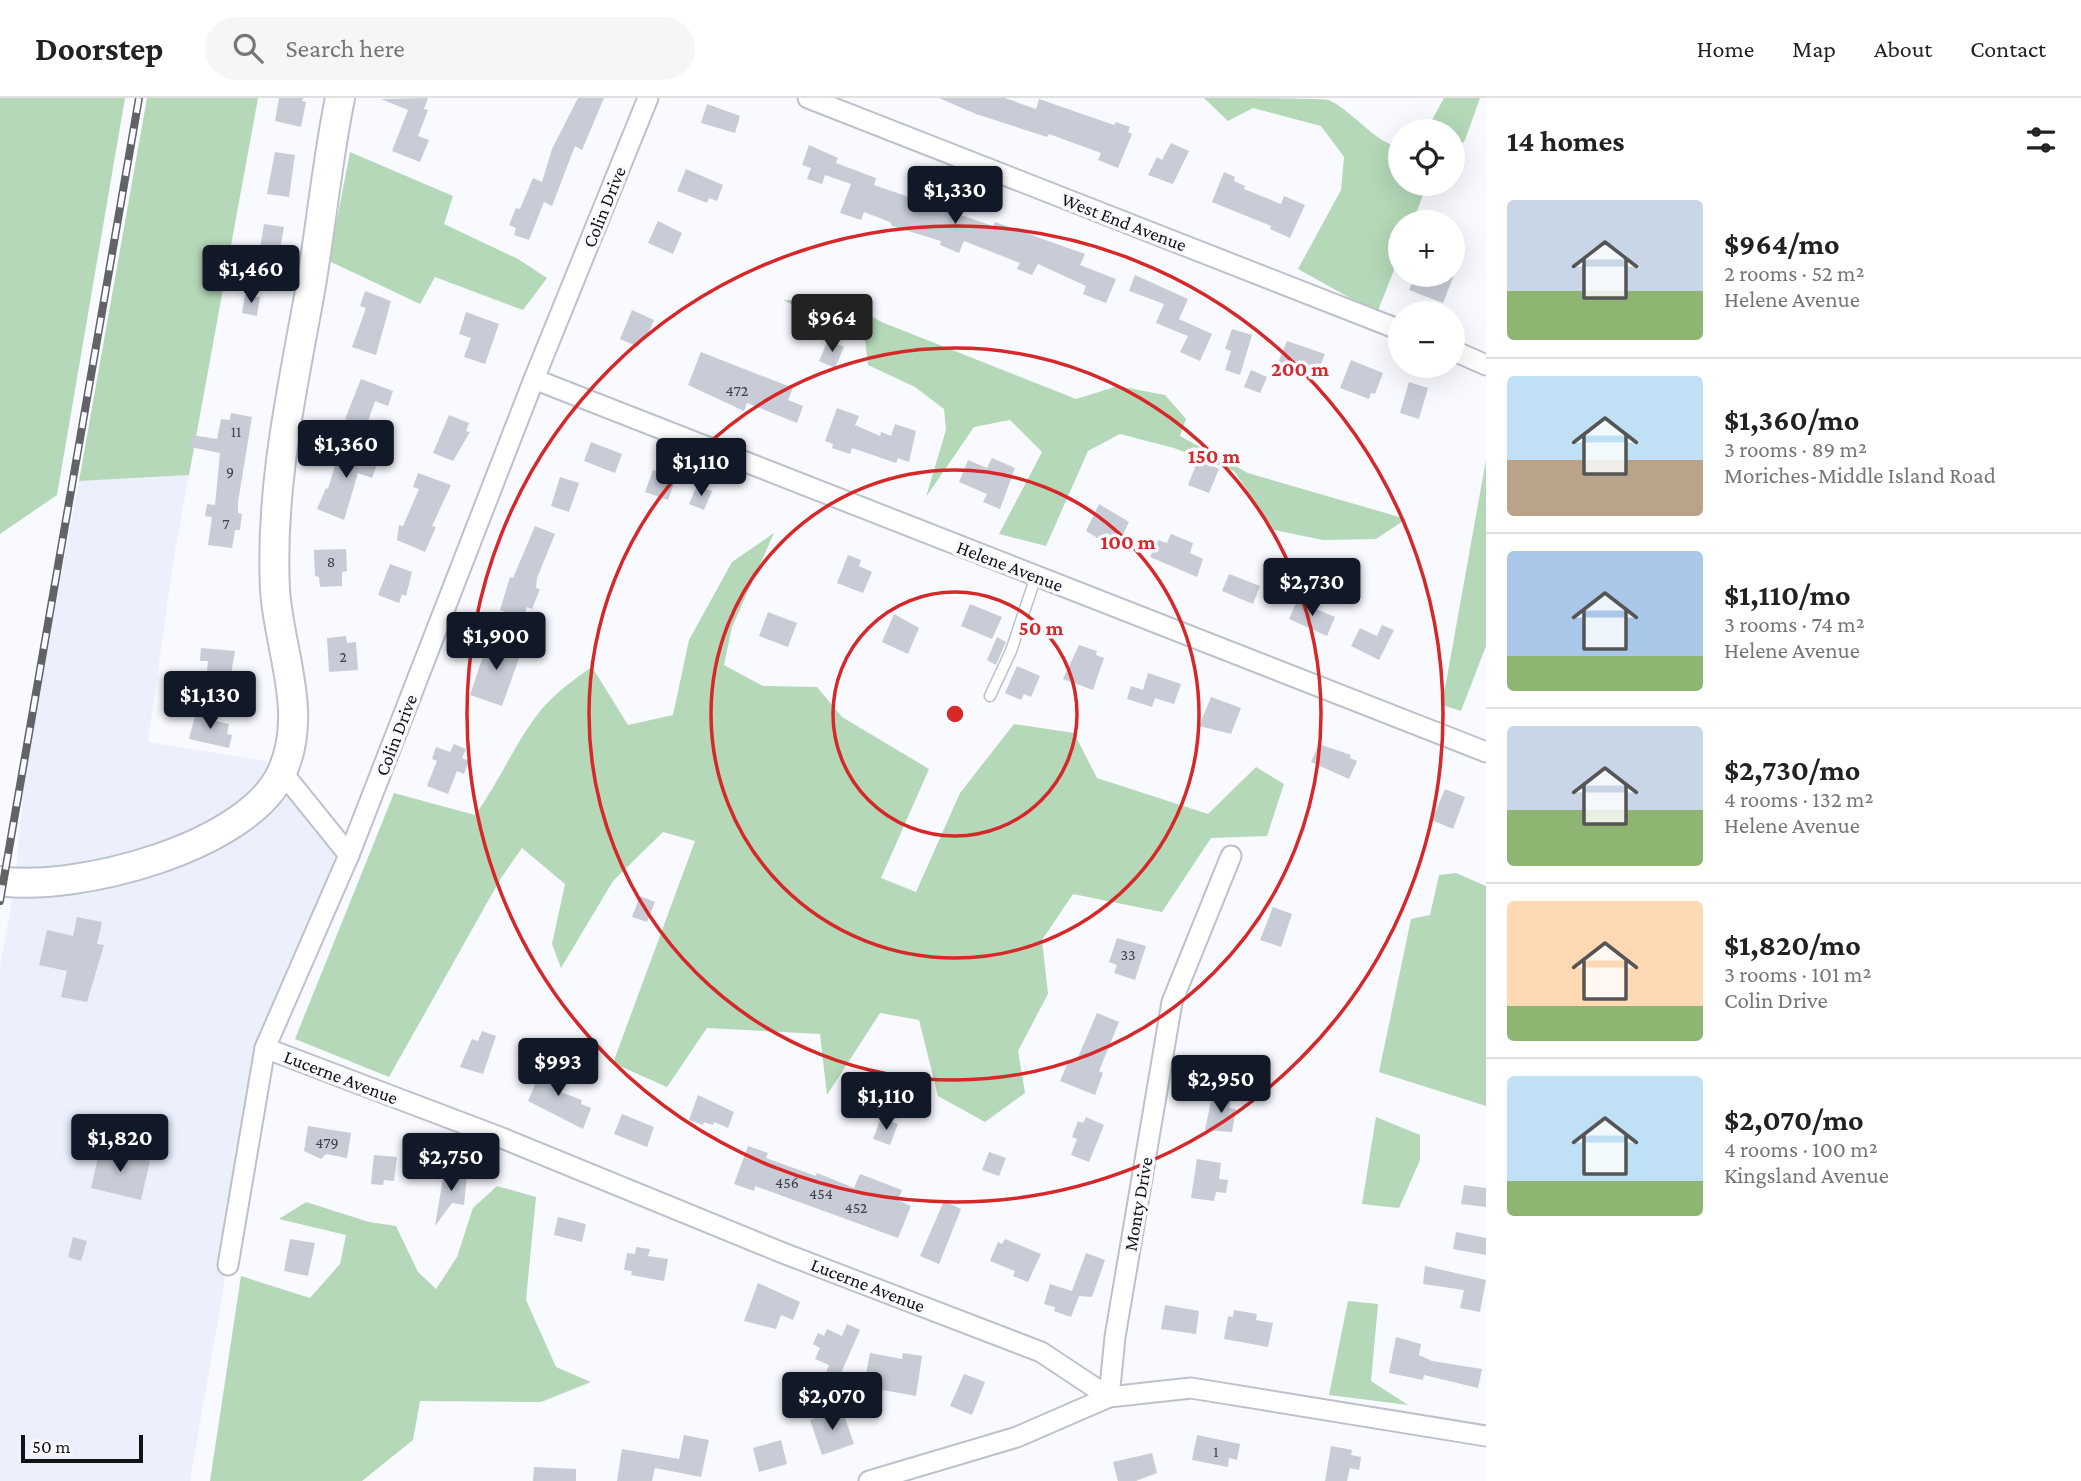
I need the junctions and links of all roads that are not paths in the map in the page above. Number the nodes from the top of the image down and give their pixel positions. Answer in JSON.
{"nodes":[{"id":1,"x":340,"y":98,"type":"edge"},
{"id":2,"x":648,"y":98,"type":"edge"},
{"id":3,"x":808,"y":98,"type":"edge"},
{"id":4,"x":1388,"y":325,"type":"edge"},
{"id":5,"x":1465,"y":356,"type":"edge"},
{"id":6,"x":1486,"y":365,"type":"edge"},
{"id":7,"x":534,"y":379,"type":"junction"},
{"id":8,"x":1036,"y":576,"type":"junction"},
{"id":9,"x":990,"y":696,"type":"dead end"},
{"id":10,"x":1486,"y":752,"type":"edge"},
{"id":11,"x":282,"y":772,"type":"junction"},
{"id":12,"x":349,"y":855,"type":"junction"},
{"id":13,"x":1231,"y":856,"type":"dead end"},
{"id":14,"x":0,"y":881,"type":"edge"},
{"id":15,"x":265,"y":1048,"type":"junction"},
{"id":16,"x":228,"y":1265,"type":"dead end"},
{"id":17,"x":1109,"y":1397,"type":"junction"},
{"id":18,"x":1486,"y":1436,"type":"edge"},
{"id":19,"x":869,"y":1481,"type":"edge"}],
"edges":[{"from":1,"to":11,"type":"main road"},
{"from":2,"to":7,"type":"street","name":"Colin Drive"},
{"from":3,"to":4,"type":"street","name":"West End Avenue"},
{"from":5,"to":6,"type":"street"},
{"from":7,"to":8,"type":"street","name":"Helene Avenue"},
{"from":7,"to":12,"type":"street","name":"Colin Drive"},
{"from":8,"to":9,"type":"lane"},
{"from":8,"to":10,"type":"street","name":"Helene Avenue"},
{"from":11,"to":12,"type":"street"},
{"from":11,"to":14,"type":"main road"},
{"from":12,"to":15,"type":"street","name":"Colin Drive"},
{"from":13,"to":17,"type":"street","name":"Monty Drive"},
{"from":15,"to":16,"type":"street","name":"Colin Drive"},
{"from":15,"to":17,"type":"street","name":"Lucerne Avenue"},
{"from":17,"to":18,"type":"street"},
{"from":17,"to":19,"type":"street"}]}
